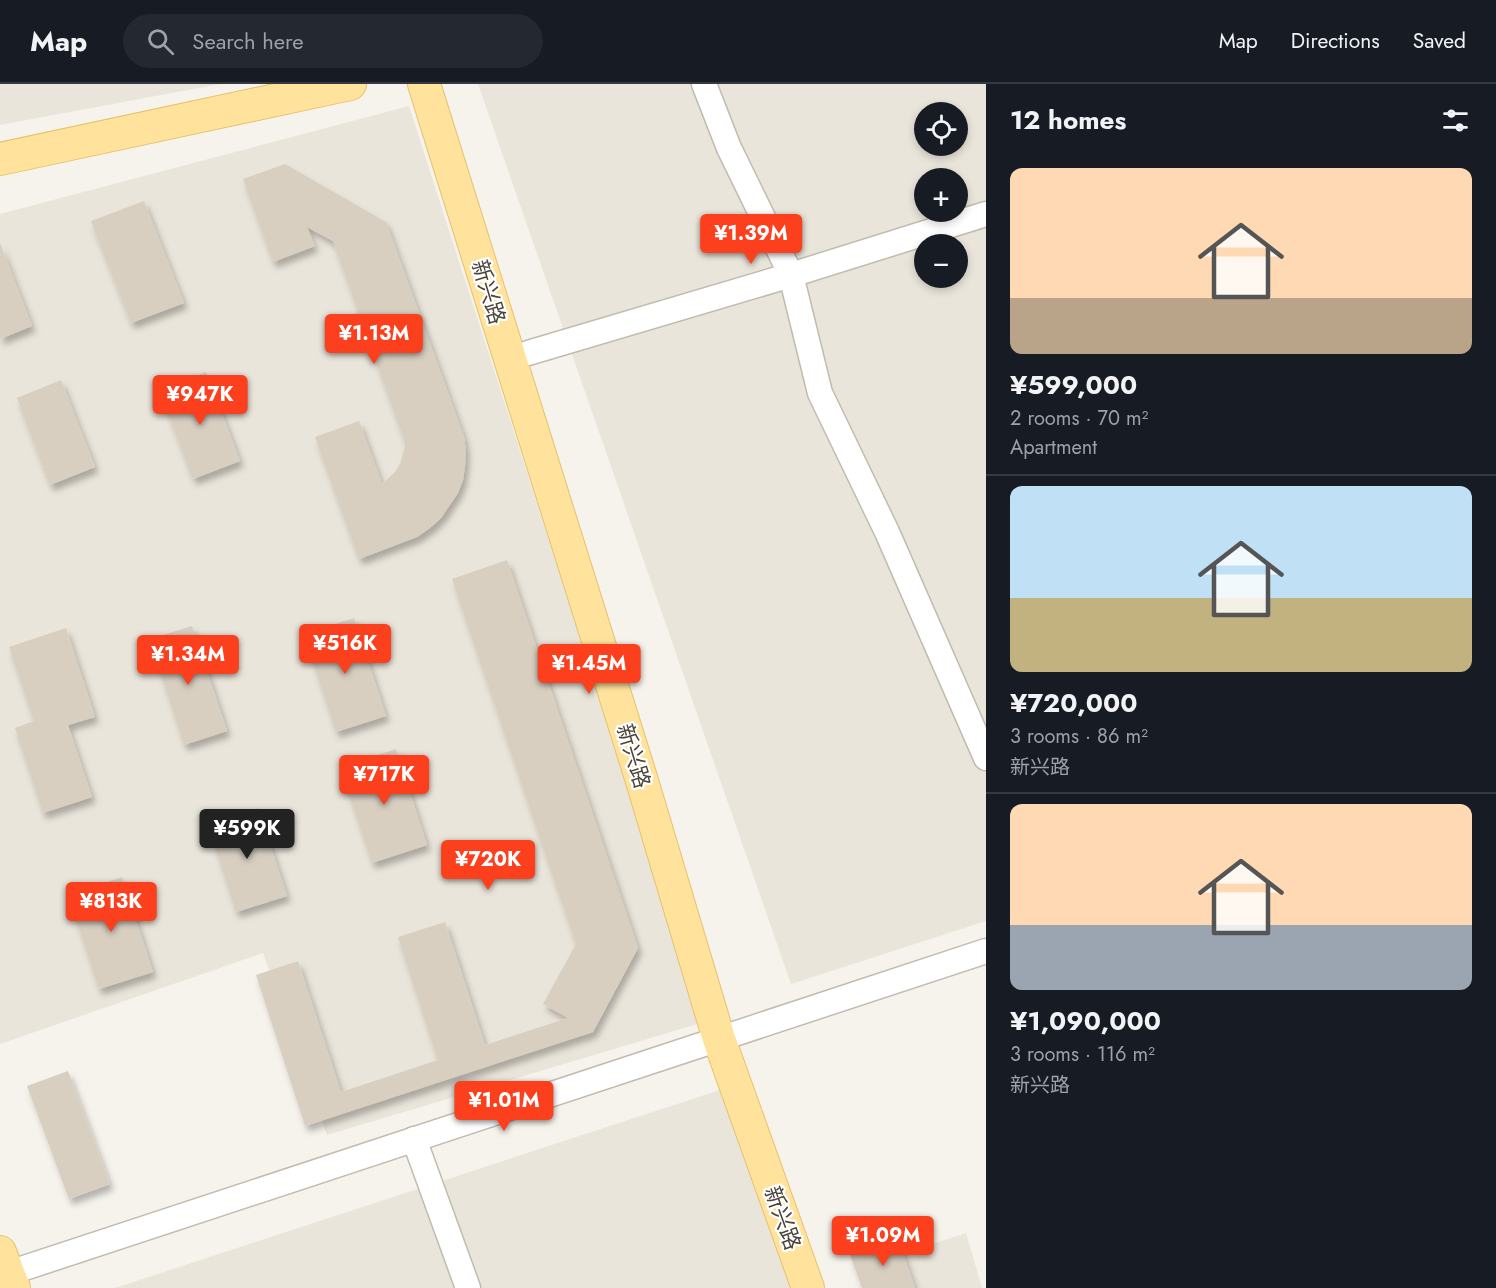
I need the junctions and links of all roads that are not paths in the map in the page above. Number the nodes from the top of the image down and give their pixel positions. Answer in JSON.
{"nodes":[{"id":1,"x":350,"y":84,"type":"edge"},
{"id":2,"x":424,"y":84,"type":"edge"},
{"id":3,"x":444,"y":84,"type":"edge"},
{"id":4,"x":704,"y":84,"type":"edge"},
{"id":5,"x":0,"y":159,"type":"edge"},
{"id":6,"x":986,"y":214,"type":"edge"},
{"id":7,"x":791,"y":275,"type":"junction"},
{"id":8,"x":528,"y":353,"type":"junction"},
{"id":9,"x":986,"y":758,"type":"edge"},
{"id":10,"x":986,"y":951,"type":"edge"},
{"id":11,"x":728,"y":1036,"type":"junction"},
{"id":12,"x":414,"y":1140,"type":"junction"},
{"id":13,"x":6,"y":1272,"type":"edge"},
{"id":14,"x":468,"y":1288,"type":"edge"},
{"id":15,"x":808,"y":1288,"type":"edge"},
{"id":16,"x":828,"y":1288,"type":"edge"}],
"edges":[{"from":1,"to":5,"type":"main road"},
{"from":2,"to":11,"type":"main road","name":"新兴路"},
{"from":3,"to":8,"type":"main road","name":"新兴路"},
{"from":4,"to":7,"type":"street"},
{"from":6,"to":7,"type":"street"},
{"from":7,"to":8,"type":"street"},
{"from":7,"to":9,"type":"street"},
{"from":8,"to":11,"type":"main road","name":"新兴路"},
{"from":10,"to":11,"type":"street"},
{"from":11,"to":12,"type":"street"},
{"from":11,"to":15,"type":"main road","name":"新兴路"},
{"from":11,"to":16,"type":"main road","name":"新兴路"},
{"from":12,"to":13,"type":"street"},
{"from":12,"to":14,"type":"street"}]}
